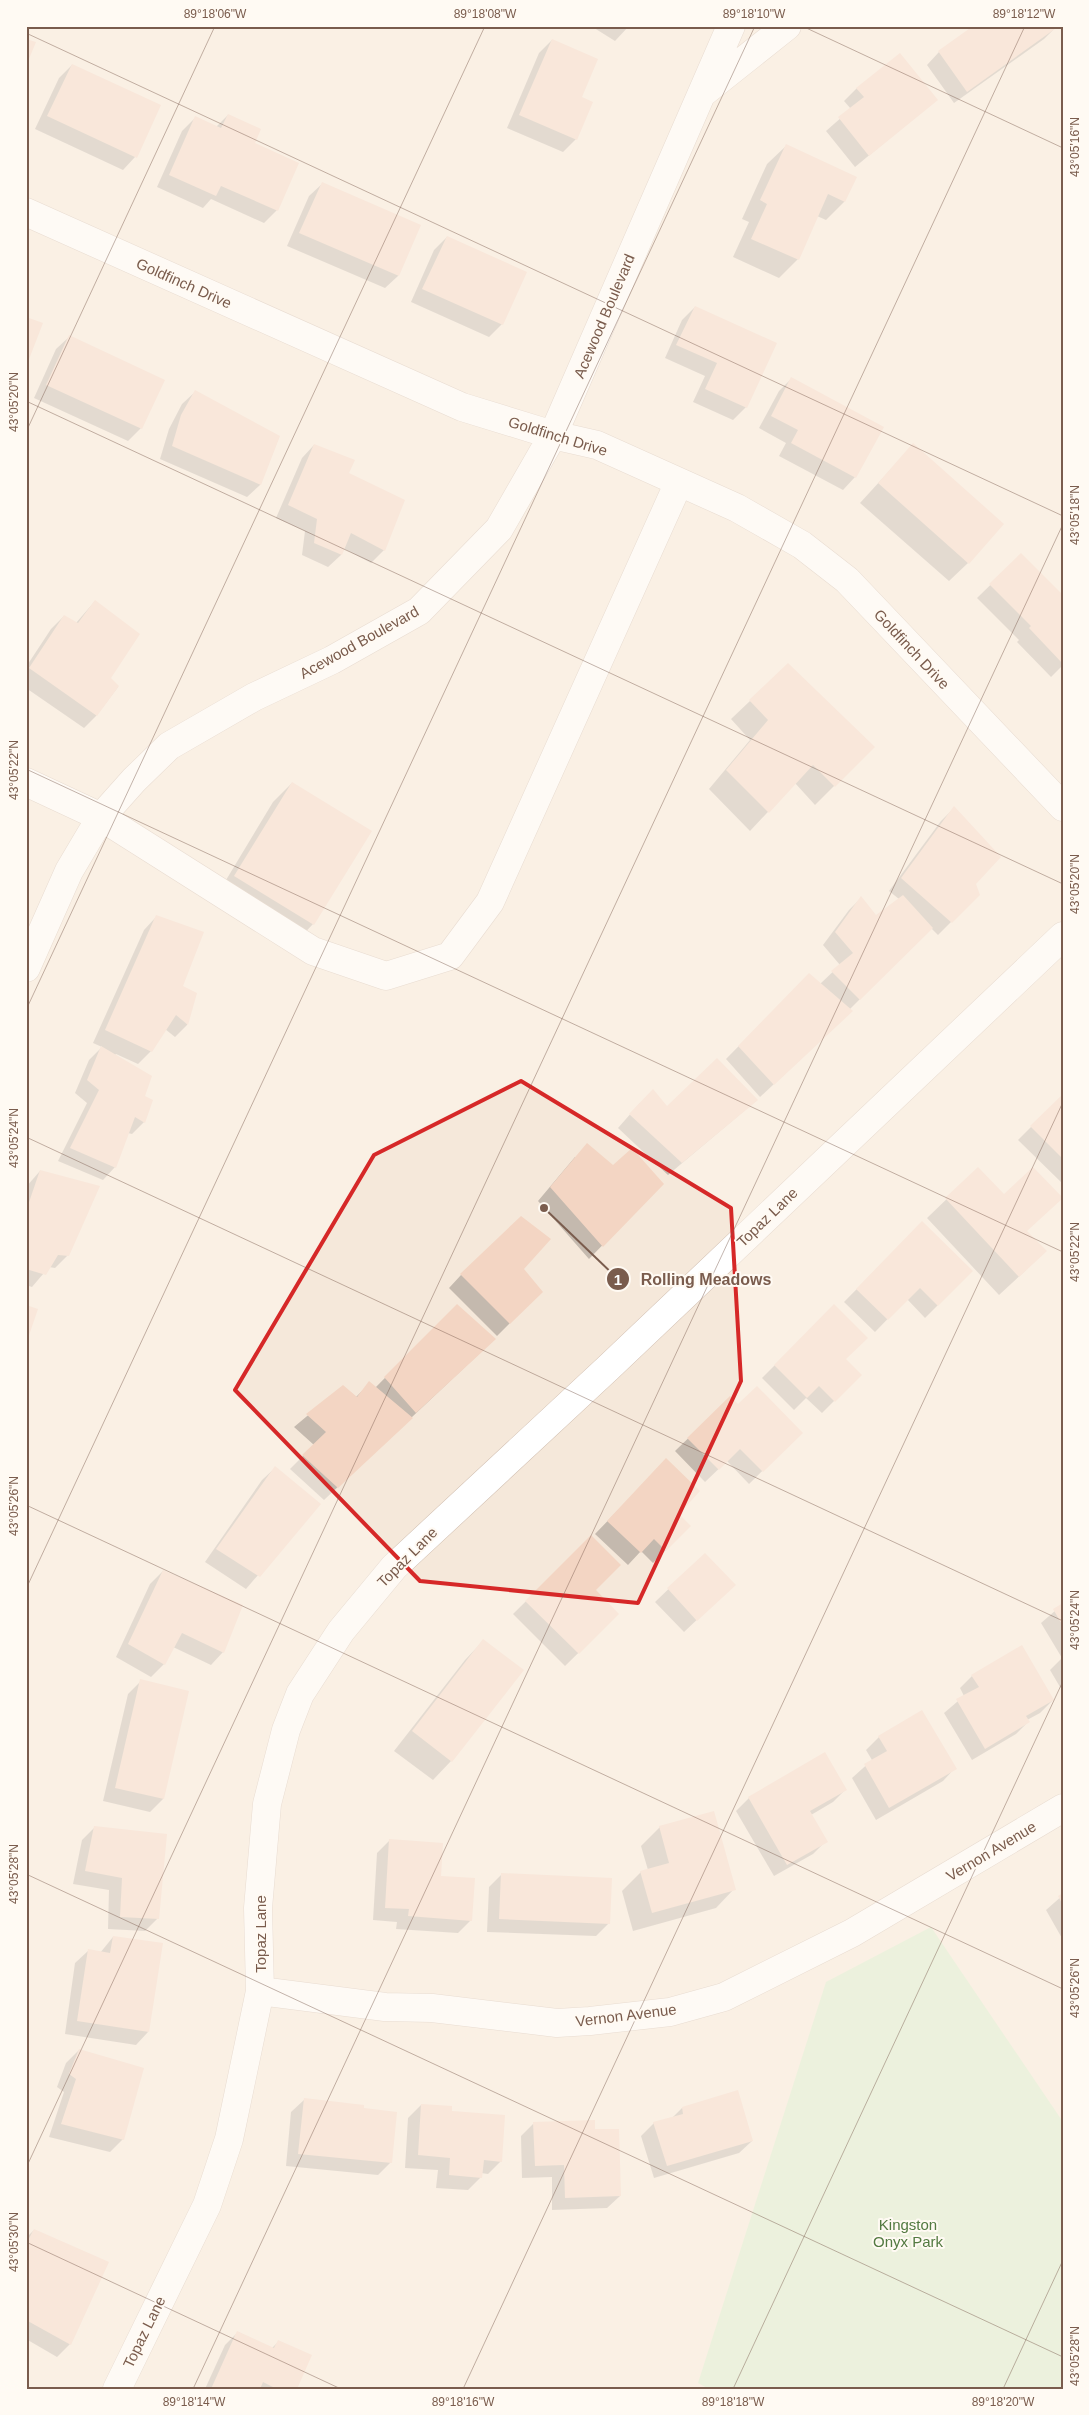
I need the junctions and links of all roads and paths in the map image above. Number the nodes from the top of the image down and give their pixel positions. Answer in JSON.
{"nodes":[{"id":1,"x":731,"y":26,"type":"edge"},
{"id":2,"x":787,"y":26,"type":"edge"},
{"id":3,"x":702,"y":93,"type":"junction"},
{"id":4,"x":26,"y":212,"type":"edge"},
{"id":5,"x":554,"y":435,"type":"junction"},
{"id":6,"x":680,"y":482,"type":"junction"},
{"id":7,"x":26,"y":782,"type":"edge"},
{"id":8,"x":1063,"y":807,"type":"edge"},
{"id":9,"x":101,"y":817,"type":"junction"},
{"id":10,"x":1063,"y":936,"type":"edge"},
{"id":11,"x":26,"y":968,"type":"edge"},
{"id":12,"x":1063,"y":1808,"type":"edge"},
{"id":13,"x":260,"y":1991,"type":"junction"},
{"id":14,"x":117,"y":2389,"type":"edge"}],
"edges":[{"from":1,"to":3,"type":"street","name":"Acewood Boulevard"},
{"from":2,"to":3,"type":"street","name":"Acewood Boulevard"},
{"from":3,"to":5,"type":"street","name":"Acewood Boulevard"},
{"from":4,"to":5,"type":"street","name":"Goldfinch Drive"},
{"from":5,"to":6,"type":"street","name":"Goldfinch Drive"},
{"from":5,"to":9,"type":"street","name":"Acewood Boulevard"},
{"from":6,"to":8,"type":"street","name":"Goldfinch Drive"},
{"from":6,"to":9,"type":"street"},
{"from":7,"to":9,"type":"street"},
{"from":9,"to":11,"type":"street","name":"Acewood Boulevard"},
{"from":10,"to":13,"type":"street","name":"Topaz Lane"},
{"from":12,"to":13,"type":"street","name":"Vernon Avenue"},
{"from":13,"to":14,"type":"street","name":"Topaz Lane"}]}
